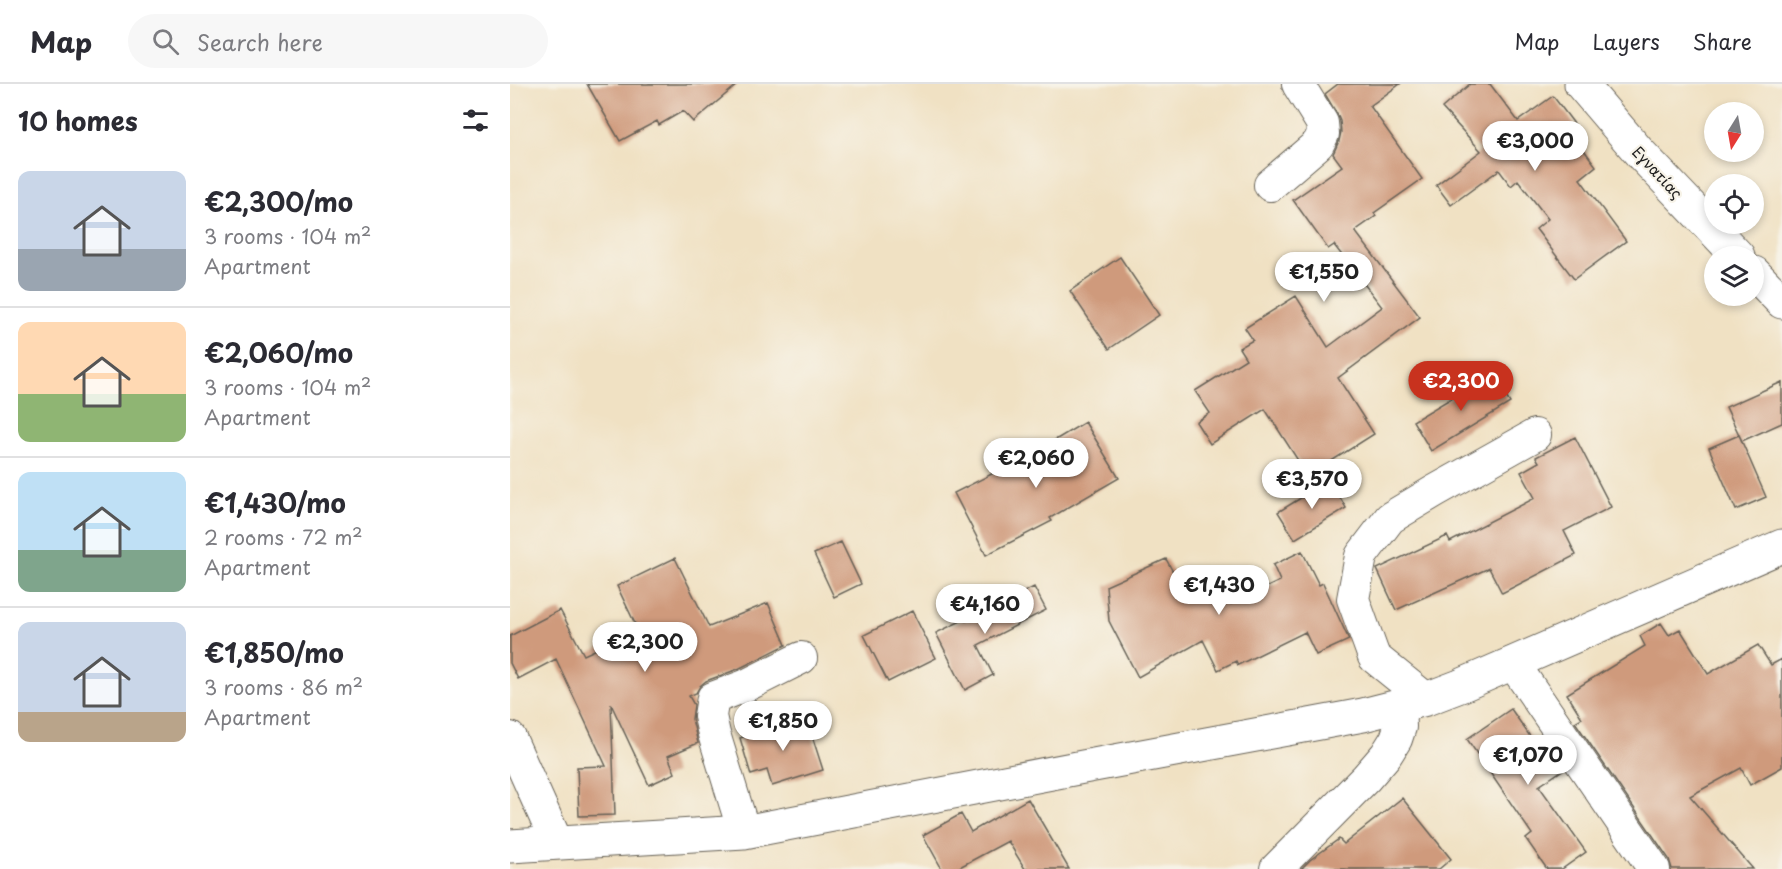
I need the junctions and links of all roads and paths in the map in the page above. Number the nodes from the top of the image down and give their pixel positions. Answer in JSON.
{"nodes":[{"id":1,"x":1298,"y":84,"type":"edge"},
{"id":2,"x":1581,"y":84,"type":"edge"},
{"id":3,"x":1270,"y":185,"type":"dead end"},
{"id":4,"x":1728,"y":246,"type":"edge"},
{"id":5,"x":1764,"y":283,"type":"edge"},
{"id":6,"x":1782,"y":302,"type":"edge"},
{"id":7,"x":1535,"y":435,"type":"dead end"},
{"id":8,"x":1782,"y":546,"type":"edge"},
{"id":9,"x":801,"y":658,"type":"dead end"},
{"id":10,"x":1513,"y":663,"type":"junction"},
{"id":11,"x":1412,"y":702,"type":"junction"},
{"id":12,"x":510,"y":738,"type":"edge"},
{"id":13,"x":744,"y":832,"type":"junction"},
{"id":14,"x":557,"y":843,"type":"junction"},
{"id":15,"x":510,"y":846,"type":"edge"},
{"id":16,"x":1276,"y":869,"type":"edge"},
{"id":17,"x":1654,"y":869,"type":"edge"}],
"edges":[{"from":1,"to":3,"type":"street"},
{"from":2,"to":4,"type":"street","name":"Εγνατίας"},
{"from":5,"to":6,"type":"street"},
{"from":7,"to":11,"type":"street"},
{"from":8,"to":10,"type":"street"},
{"from":9,"to":13,"type":"street"},
{"from":10,"to":11,"type":"street"},
{"from":10,"to":17,"type":"street"},
{"from":11,"to":13,"type":"street"},
{"from":11,"to":16,"type":"street"},
{"from":12,"to":14,"type":"street"},
{"from":13,"to":14,"type":"street"},
{"from":14,"to":15,"type":"street"}]}
